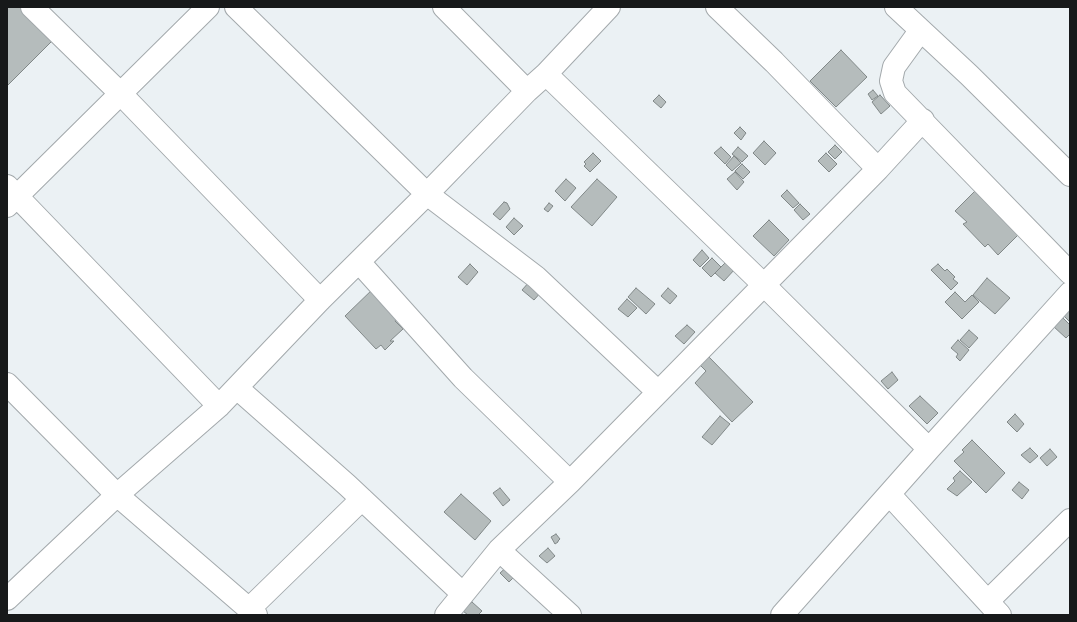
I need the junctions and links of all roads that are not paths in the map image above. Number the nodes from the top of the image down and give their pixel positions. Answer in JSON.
{"nodes":[{"id":1,"x":32,"y":7,"type":"edge"},
{"id":2,"x":208,"y":7,"type":"edge"},
{"id":3,"x":236,"y":7,"type":"edge"},
{"id":4,"x":444,"y":7,"type":"edge"},
{"id":5,"x":609,"y":7,"type":"edge"},
{"id":6,"x":717,"y":7,"type":"edge"},
{"id":7,"x":896,"y":7,"type":"edge"},
{"id":8,"x":920,"y":31,"type":"junction"},
{"id":9,"x":546,"y":74,"type":"junction"},
{"id":10,"x":527,"y":90,"type":"junction"},
{"id":11,"x":120,"y":93,"type":"junction"},
{"id":12,"x":923,"y":120,"type":"junction"},
{"id":13,"x":878,"y":169,"type":"junction"},
{"id":14,"x":1070,"y":175,"type":"edge"},
{"id":15,"x":427,"y":194,"type":"junction"},
{"id":16,"x":10,"y":195,"type":"edge"},
{"id":17,"x":359,"y":262,"type":"junction"},
{"id":18,"x":1070,"y":272,"type":"edge"},
{"id":19,"x":763,"y":284,"type":"junction"},
{"id":20,"x":1070,"y":293,"type":"edge"},
{"id":21,"x":320,"y":300,"type":"junction"},
{"id":22,"x":7,"y":384,"type":"edge"},
{"id":23,"x":236,"y":388,"type":"junction"},
{"id":24,"x":658,"y":392,"type":"junction"},
{"id":25,"x":219,"y":406,"type":"junction"},
{"id":26,"x":929,"y":449,"type":"junction"},
{"id":27,"x":570,"y":482,"type":"junction"},
{"id":28,"x":889,"y":494,"type":"junction"},
{"id":29,"x":117,"y":495,"type":"junction"},
{"id":30,"x":362,"y":499,"type":"junction"},
{"id":31,"x":1070,"y":520,"type":"edge"},
{"id":32,"x":499,"y":550,"type":"junction"},
{"id":33,"x":9,"y":594,"type":"edge"},
{"id":34,"x":463,"y":594,"type":"junction"},
{"id":35,"x":994,"y":608,"type":"edge"},
{"id":36,"x":252,"y":612,"type":"edge"},
{"id":37,"x":446,"y":615,"type":"edge"},
{"id":38,"x":570,"y":615,"type":"edge"},
{"id":39,"x":782,"y":615,"type":"edge"}],
"edges":[{"from":1,"to":11,"type":"street"},
{"from":2,"to":11,"type":"street"},
{"from":3,"to":15,"type":"street"},
{"from":4,"to":10,"type":"street"},
{"from":5,"to":9,"type":"street"},
{"from":6,"to":13,"type":"street"},
{"from":7,"to":8,"type":"street"},
{"from":8,"to":12,"type":"street"},
{"from":8,"to":14,"type":"street"},
{"from":9,"to":10,"type":"street"},
{"from":9,"to":19,"type":"street"},
{"from":10,"to":15,"type":"street"},
{"from":11,"to":16,"type":"street"},
{"from":11,"to":21,"type":"street"},
{"from":12,"to":13,"type":"street"},
{"from":12,"to":18,"type":"street"},
{"from":13,"to":19,"type":"street"},
{"from":15,"to":17,"type":"street"},
{"from":15,"to":24,"type":"street"},
{"from":16,"to":25,"type":"street"},
{"from":17,"to":21,"type":"street"},
{"from":17,"to":27,"type":"street"},
{"from":19,"to":24,"type":"street"},
{"from":19,"to":26,"type":"street"},
{"from":20,"to":26,"type":"street"},
{"from":21,"to":23,"type":"street"},
{"from":22,"to":29,"type":"street"},
{"from":23,"to":25,"type":"street"},
{"from":23,"to":30,"type":"street"},
{"from":24,"to":27,"type":"street"},
{"from":25,"to":29,"type":"street"},
{"from":26,"to":28,"type":"street"},
{"from":27,"to":32,"type":"street"},
{"from":28,"to":35,"type":"street"},
{"from":28,"to":39,"type":"street"},
{"from":29,"to":33,"type":"street"},
{"from":29,"to":36,"type":"street"},
{"from":30,"to":34,"type":"street"},
{"from":30,"to":36,"type":"street"},
{"from":31,"to":35,"type":"street"},
{"from":32,"to":34,"type":"street"},
{"from":32,"to":38,"type":"street"},
{"from":34,"to":37,"type":"street"}]}
